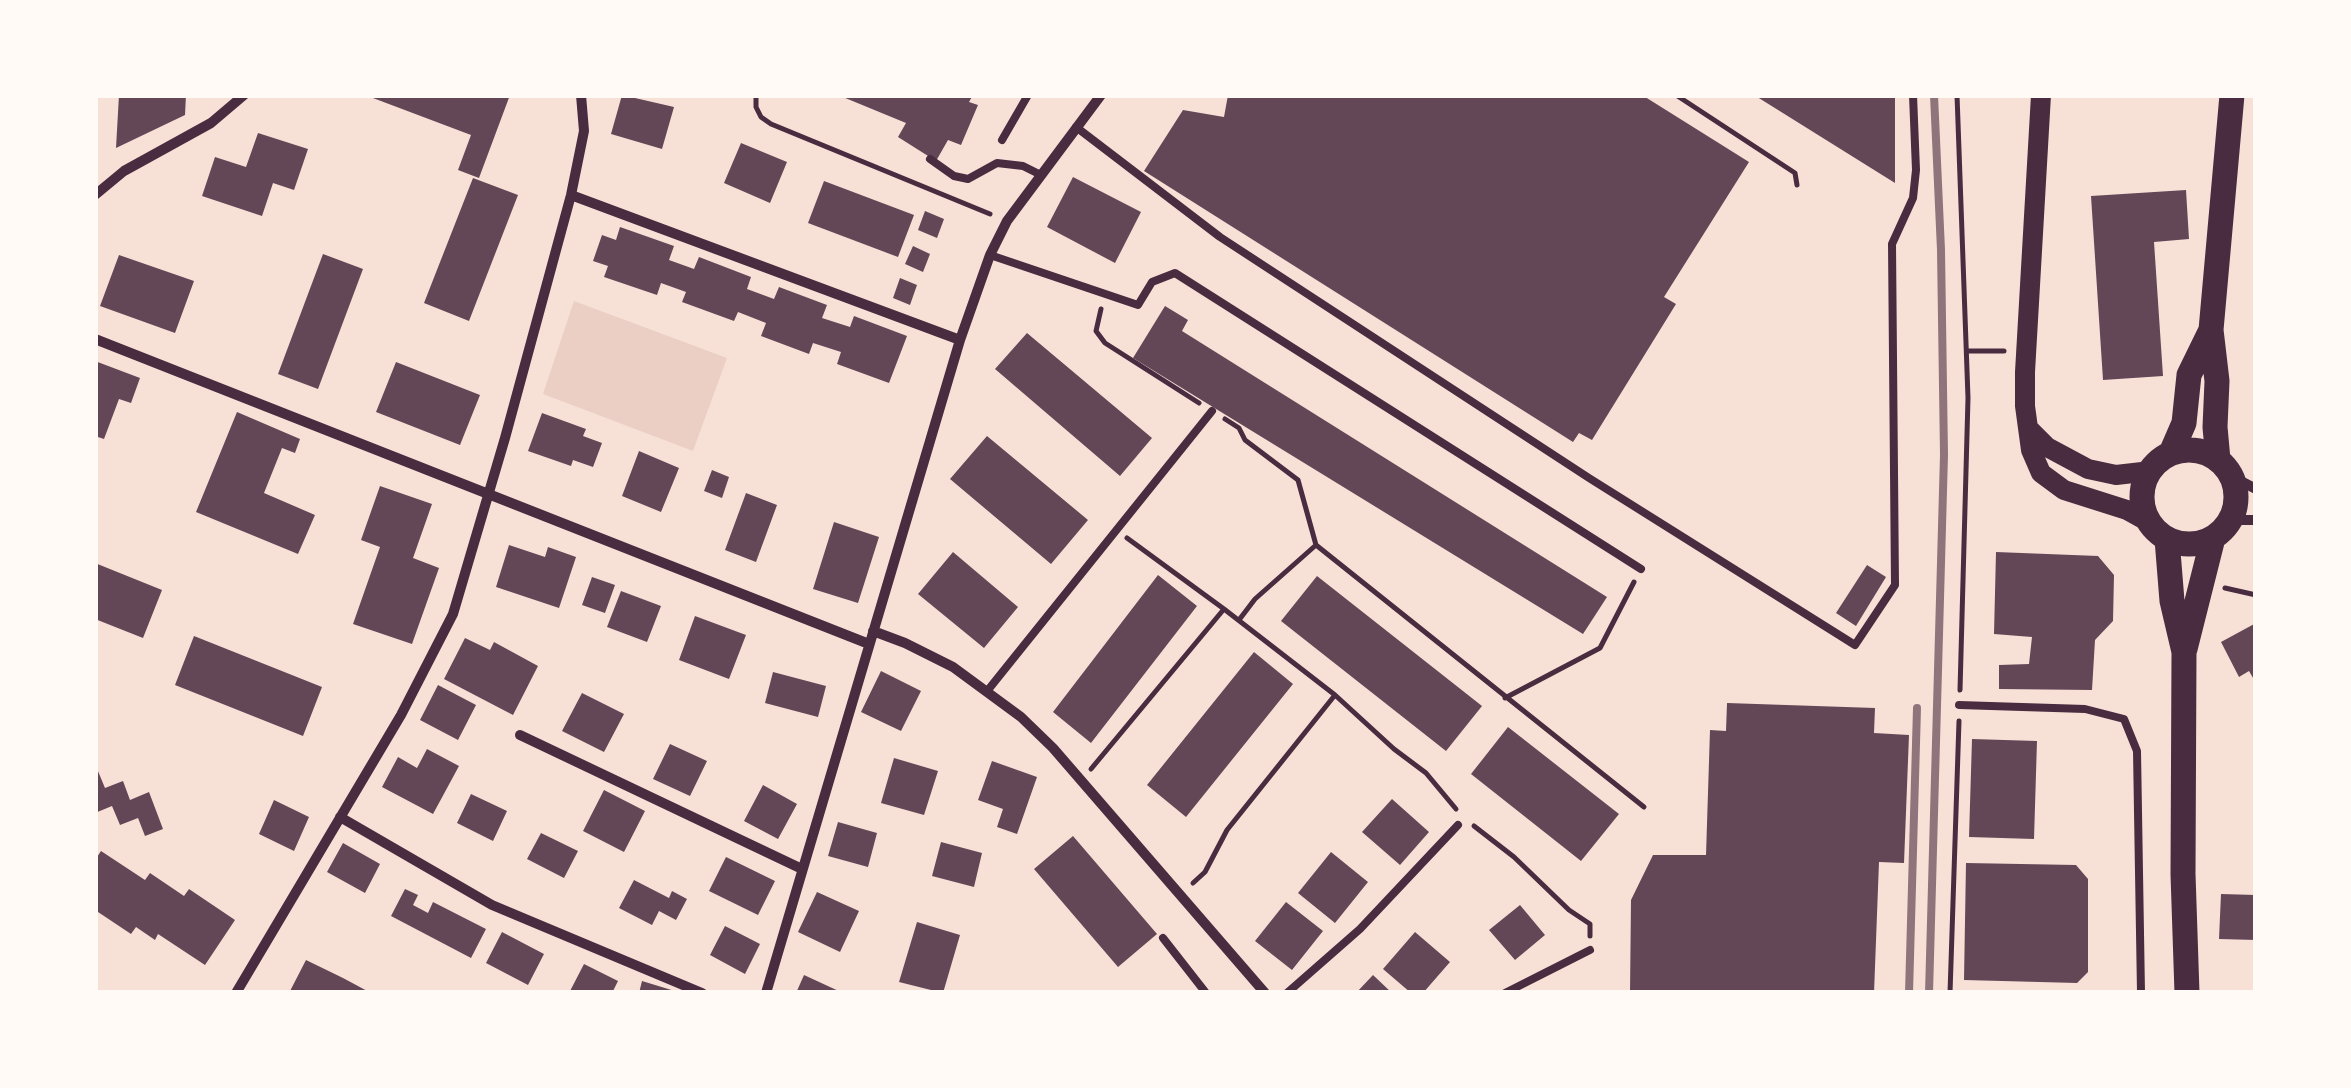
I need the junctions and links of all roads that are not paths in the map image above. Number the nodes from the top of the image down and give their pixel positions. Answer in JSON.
{"nodes":[{"id":1,"x":244,"y":95,"type":"edge"},
{"id":2,"x":581,"y":95,"type":"edge"},
{"id":3,"x":1028,"y":95,"type":"edge"},
{"id":4,"x":1101,"y":95,"type":"edge"},
{"id":5,"x":1913,"y":95,"type":"edge"},
{"id":6,"x":2041,"y":95,"type":"edge"},
{"id":7,"x":2232,"y":95,"type":"edge"},
{"id":8,"x":1076,"y":127,"type":"junction"},
{"id":9,"x":1002,"y":140,"type":"dead end"},
{"id":10,"x":930,"y":159,"type":"dead end"},
{"id":11,"x":1040,"y":175,"type":"junction"},
{"id":12,"x":95,"y":195,"type":"edge"},
{"id":13,"x":571,"y":195,"type":"junction"},
{"id":14,"x":990,"y":255,"type":"junction"},
{"id":15,"x":2211,"y":330,"type":"junction"},
{"id":16,"x":95,"y":339,"type":"edge"},
{"id":17,"x":960,"y":340,"type":"junction"},
{"id":18,"x":1212,"y":411,"type":"road end"},
{"id":19,"x":2029,"y":429,"type":"junction"},
{"id":20,"x":2171,"y":453,"type":"junction"},
{"id":21,"x":2150,"y":471,"type":"junction"},
{"id":22,"x":2236,"y":475,"type":"edge"},
{"id":23,"x":488,"y":495,"type":"junction"},
{"id":24,"x":2147,"y":521,"type":"junction"},
{"id":25,"x":2233,"y":526,"type":"edge"},
{"id":26,"x":2167,"y":539,"type":"junction"},
{"id":27,"x":1641,"y":569,"type":"road end"},
{"id":28,"x":873,"y":631,"type":"junction"},
{"id":29,"x":869,"y":644,"type":"junction"},
{"id":30,"x":2184,"y":652,"type":"junction"},
{"id":31,"x":988,"y":690,"type":"junction"},
{"id":32,"x":1959,"y":705,"type":"road end"},
{"id":33,"x":520,"y":736,"type":"dead end"},
{"id":34,"x":340,"y":817,"type":"junction"},
{"id":35,"x":1458,"y":825,"type":"dead end"},
{"id":36,"x":802,"y":870,"type":"junction"},
{"id":37,"x":1163,"y":938,"type":"dead end"},
{"id":38,"x":1590,"y":950,"type":"road end"},
{"id":39,"x":236,"y":993,"type":"edge"},
{"id":40,"x":702,"y":993,"type":"edge"},
{"id":41,"x":766,"y":993,"type":"edge"},
{"id":42,"x":1206,"y":993,"type":"edge"},
{"id":43,"x":1265,"y":993,"type":"edge"},
{"id":44,"x":1287,"y":993,"type":"edge"},
{"id":45,"x":1505,"y":993,"type":"edge"},
{"id":46,"x":2141,"y":993,"type":"edge"},
{"id":47,"x":2187,"y":993,"type":"edge"}],
"edges":[{"from":1,"to":12,"type":"street"},
{"from":2,"to":13,"type":"street"},
{"from":3,"to":9,"type":"lane"},
{"from":4,"to":8,"type":"street"},
{"from":5,"to":8,"type":"lane"},
{"from":6,"to":19,"type":"main road"},
{"from":7,"to":15,"type":"main road"},
{"from":8,"to":11,"type":"street"},
{"from":10,"to":11,"type":"lane"},
{"from":11,"to":14,"type":"street"},
{"from":13,"to":17,"type":"street"},
{"from":13,"to":23,"type":"street"},
{"from":14,"to":17,"type":"street"},
{"from":14,"to":27,"type":"lane"},
{"from":15,"to":20,"type":"main road"},
{"from":15,"to":22,"type":"main road"},
{"from":16,"to":23,"type":"street"},
{"from":17,"to":28,"type":"street"},
{"from":18,"to":31,"type":"lane"},
{"from":19,"to":21,"type":"main road"},
{"from":19,"to":24,"type":"main road"},
{"from":20,"to":21,"type":"main road"},
{"from":20,"to":22,"type":"main road"},
{"from":21,"to":24,"type":"main road"},
{"from":22,"to":25,"type":"main road"},
{"from":23,"to":29,"type":"street"},
{"from":23,"to":34,"type":"street"},
{"from":24,"to":26,"type":"main road"},
{"from":25,"to":26,"type":"main road"},
{"from":25,"to":30,"type":"main road"},
{"from":26,"to":30,"type":"main road"},
{"from":28,"to":29,"type":"street"},
{"from":28,"to":31,"type":"street"},
{"from":29,"to":36,"type":"street"},
{"from":30,"to":47,"type":"main road"},
{"from":31,"to":43,"type":"street"},
{"from":32,"to":46,"type":"lane"},
{"from":33,"to":36,"type":"street"},
{"from":34,"to":39,"type":"street"},
{"from":34,"to":40,"type":"street"},
{"from":35,"to":44,"type":"lane"},
{"from":36,"to":41,"type":"street"},
{"from":37,"to":42,"type":"lane"},
{"from":38,"to":45,"type":"lane"}]}
